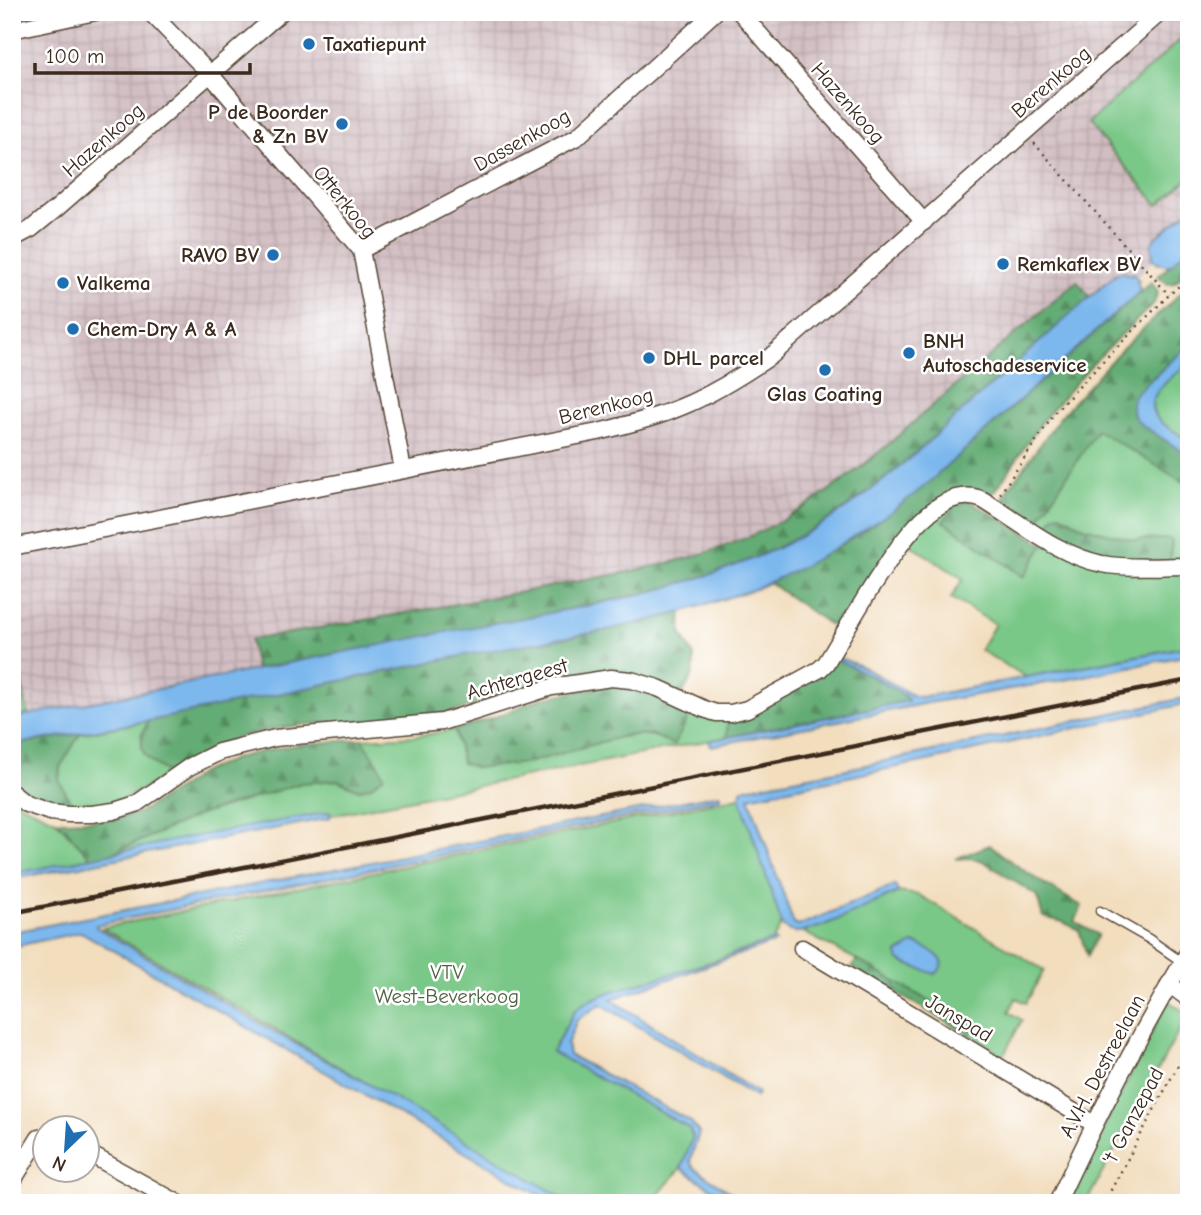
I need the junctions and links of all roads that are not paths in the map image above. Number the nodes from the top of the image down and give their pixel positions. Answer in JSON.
{"nodes":[{"id":1,"x":95,"y":12,"type":"edge"},
{"id":2,"x":150,"y":12,"type":"edge"},
{"id":3,"x":281,"y":12,"type":"edge"},
{"id":4,"x":715,"y":12,"type":"edge"},
{"id":5,"x":740,"y":12,"type":"edge"},
{"id":6,"x":1161,"y":12,"type":"edge"},
{"id":7,"x":12,"y":30,"type":"edge"},
{"id":8,"x":210,"y":74,"type":"junction"},
{"id":9,"x":924,"y":222,"type":"junction"},
{"id":10,"x":12,"y":239,"type":"edge"},
{"id":11,"x":361,"y":250,"type":"junction"},
{"id":12,"x":403,"y":470,"type":"junction"},
{"id":13,"x":12,"y":547,"type":"edge"},
{"id":14,"x":1189,"y":566,"type":"edge"},
{"id":15,"x":12,"y":793,"type":"edge"},
{"id":16,"x":1100,"y":911,"type":"dead end"},
{"id":17,"x":803,"y":948,"type":"dead end"},
{"id":18,"x":1185,"y":957,"type":"edge"},
{"id":19,"x":1169,"y":984,"type":"junction"},
{"id":20,"x":1188,"y":996,"type":"edge"},
{"id":21,"x":1094,"y":1124,"type":"junction"},
{"id":22,"x":32,"y":1149,"type":"edge"},
{"id":23,"x":102,"y":1161,"type":"edge"},
{"id":24,"x":12,"y":1182,"type":"edge"},
{"id":25,"x":178,"y":1203,"type":"edge"},
{"id":26,"x":1057,"y":1203,"type":"edge"}],
"edges":[{"from":1,"to":7,"type":"street"},
{"from":2,"to":8,"type":"street","name":"Otterkoog"},
{"from":3,"to":8,"type":"street","name":"Hazenkoog"},
{"from":4,"to":11,"type":"street","name":"Dassenkoog"},
{"from":5,"to":9,"type":"street","name":"Hazenkoog"},
{"from":6,"to":9,"type":"street","name":"Berenkoog"},
{"from":8,"to":10,"type":"street","name":"Hazenkoog"},
{"from":8,"to":11,"type":"street","name":"Otterkoog"},
{"from":9,"to":12,"type":"street","name":"Berenkoog"},
{"from":11,"to":12,"type":"street","name":"Otterkoog"},
{"from":12,"to":13,"type":"street","name":"Berenkoog"},
{"from":14,"to":15,"type":"street","name":"Achtergeest"},
{"from":16,"to":18,"type":"lane"},
{"from":17,"to":21,"type":"street","name":"Janspad"},
{"from":18,"to":19,"type":"street","name":"A.V.H. Destreelaan"},
{"from":19,"to":20,"type":"street"},
{"from":19,"to":21,"type":"street","name":"A.V.H. Destreelaan"},
{"from":21,"to":26,"type":"street","name":"A.V.H. Destreelaan"},
{"from":22,"to":24,"type":"street"},
{"from":23,"to":25,"type":"street"}]}
